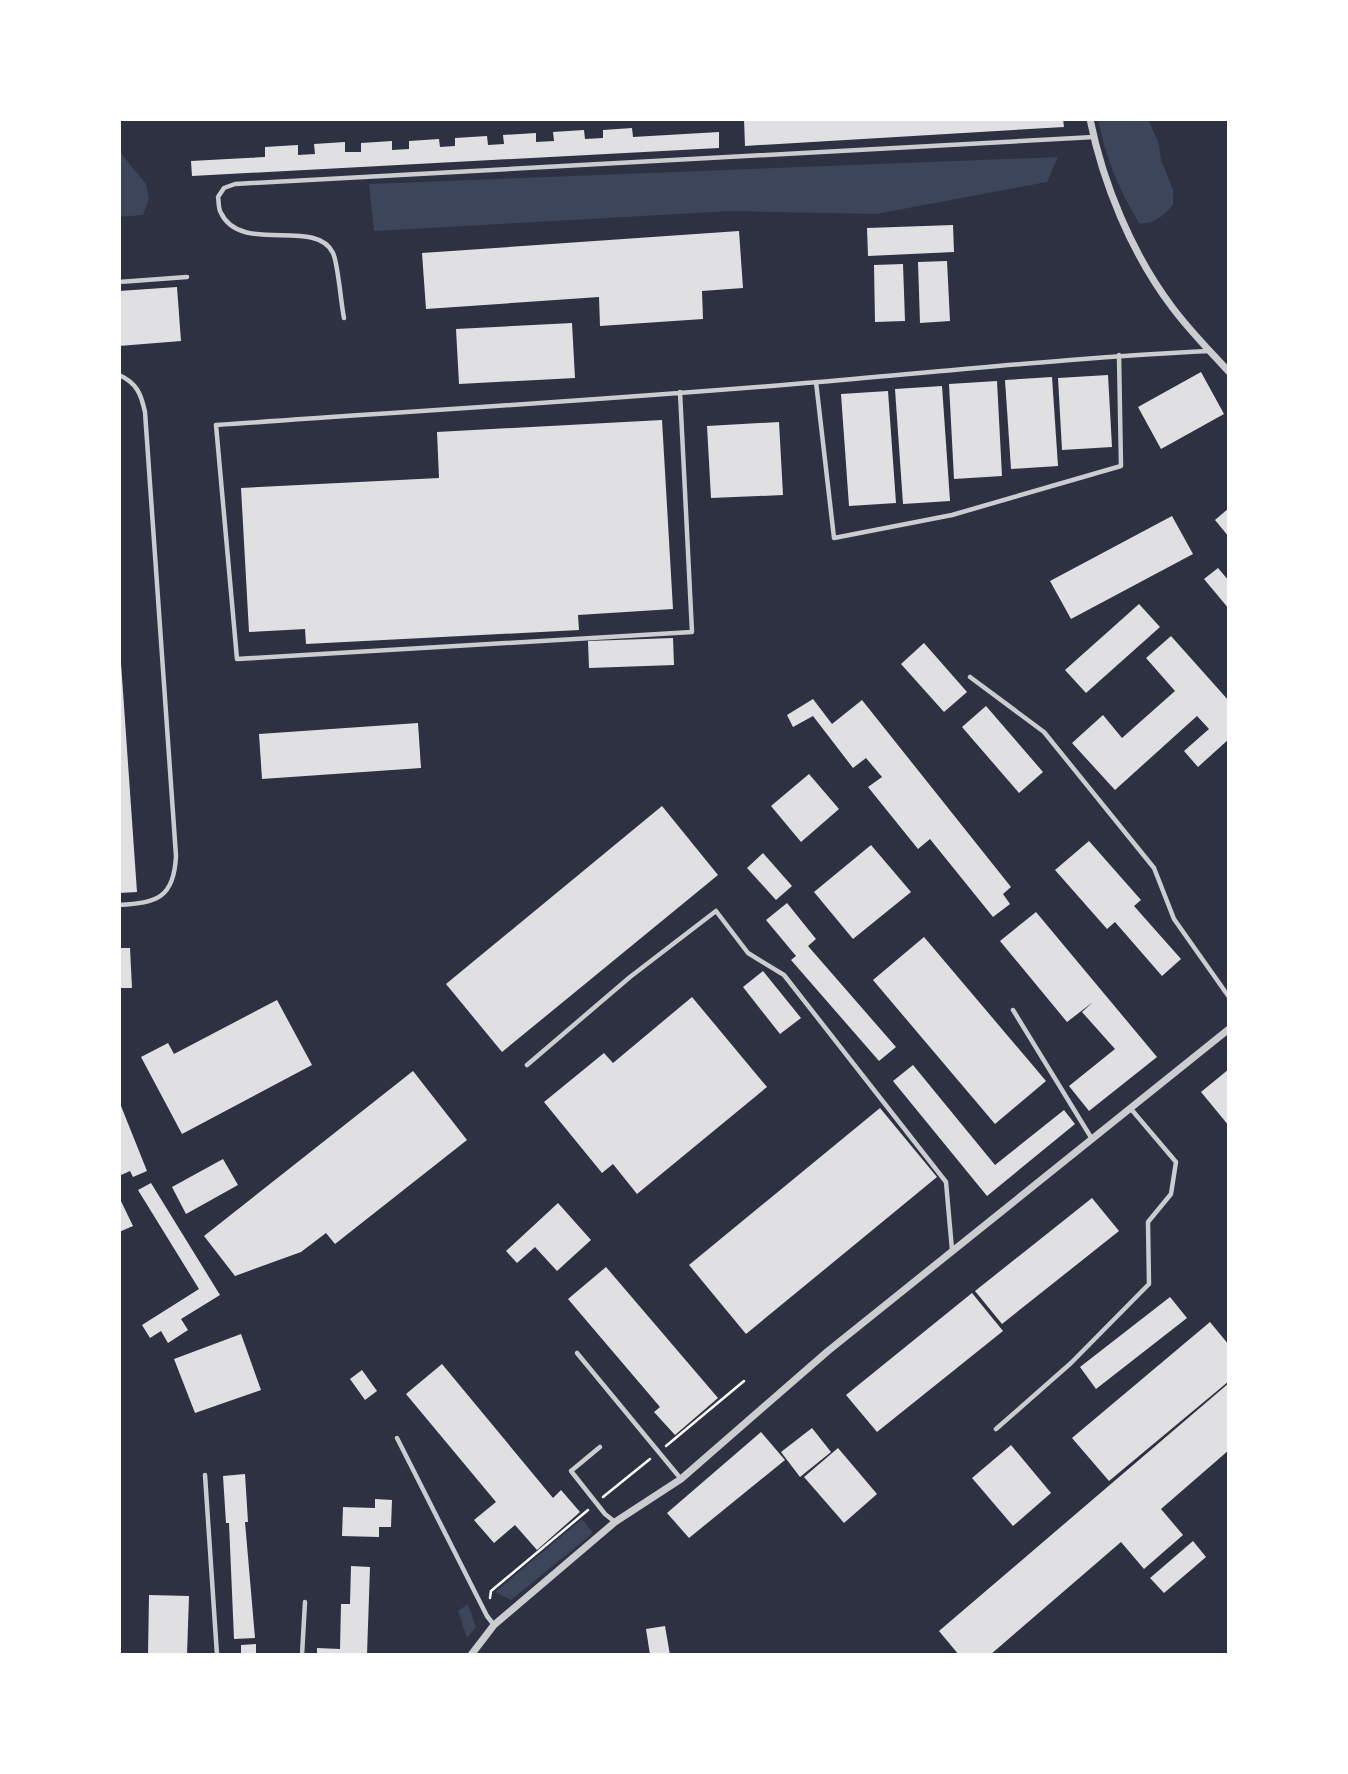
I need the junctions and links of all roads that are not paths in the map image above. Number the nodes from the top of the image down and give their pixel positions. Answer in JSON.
{"nodes":[{"id":1,"x":1090,"y":119,"type":"edge"},
{"id":2,"x":1094,"y":137,"type":"junction"},
{"id":3,"x":187,"y":277,"type":"dead end"},
{"id":4,"x":119,"y":282,"type":"edge"},
{"id":5,"x":344,"y":318,"type":"dead end"},
{"id":6,"x":1210,"y":351,"type":"junction"},
{"id":7,"x":1119,"y":355,"type":"junction"},
{"id":8,"x":1229,"y":372,"type":"edge"},
{"id":9,"x":119,"y":375,"type":"edge"},
{"id":10,"x":816,"y":382,"type":"junction"},
{"id":11,"x":680,"y":392,"type":"junction"},
{"id":12,"x":970,"y":677,"type":"dead end"},
{"id":13,"x":119,"y":905,"type":"edge"},
{"id":14,"x":1229,"y":996,"type":"edge"},
{"id":15,"x":1013,"y":1010,"type":"dead end"},
{"id":16,"x":1229,"y":1029,"type":"edge"},
{"id":17,"x":527,"y":1065,"type":"dead end"},
{"id":18,"x":1130,"y":1108,"type":"junction"},
{"id":19,"x":1092,"y":1139,"type":"junction"},
{"id":20,"x":953,"y":1251,"type":"junction"},
{"id":21,"x":577,"y":1353,"type":"dead end"},
{"id":22,"x":996,"y":1429,"type":"dead end"},
{"id":23,"x":397,"y":1438,"type":"dead end"},
{"id":24,"x":600,"y":1447,"type":"dead end"},
{"id":25,"x":205,"y":1475,"type":"dead end"},
{"id":26,"x":681,"y":1479,"type":"junction"},
{"id":27,"x":615,"y":1522,"type":"junction"},
{"id":28,"x":305,"y":1602,"type":"dead end"},
{"id":29,"x":494,"y":1625,"type":"junction"},
{"id":30,"x":217,"y":1655,"type":"edge"},
{"id":31,"x":302,"y":1655,"type":"edge"},
{"id":32,"x":471,"y":1655,"type":"edge"}],
"edges":[{"from":1,"to":2,"type":"street"},
{"from":2,"to":5,"type":"lane"},
{"from":2,"to":6,"type":"street"},
{"from":3,"to":4,"type":"lane"},
{"from":6,"to":7,"type":"lane"},
{"from":6,"to":8,"type":"street"},
{"from":7,"to":10,"type":"lane"},
{"from":7,"to":10,"type":"lane"},
{"from":9,"to":13,"type":"lane"},
{"from":10,"to":11,"type":"lane"},
{"from":11,"to":11,"type":"lane"},
{"from":12,"to":14,"type":"lane"},
{"from":15,"to":19,"type":"lane"},
{"from":16,"to":18,"type":"street"},
{"from":17,"to":20,"type":"lane"},
{"from":18,"to":19,"type":"street"},
{"from":18,"to":22,"type":"lane"},
{"from":19,"to":20,"type":"street"},
{"from":20,"to":26,"type":"street"},
{"from":21,"to":26,"type":"lane"},
{"from":23,"to":29,"type":"lane"},
{"from":24,"to":27,"type":"lane"},
{"from":25,"to":30,"type":"lane"},
{"from":26,"to":27,"type":"street"},
{"from":27,"to":29,"type":"street"},
{"from":28,"to":31,"type":"lane"},
{"from":29,"to":32,"type":"street"}]}
